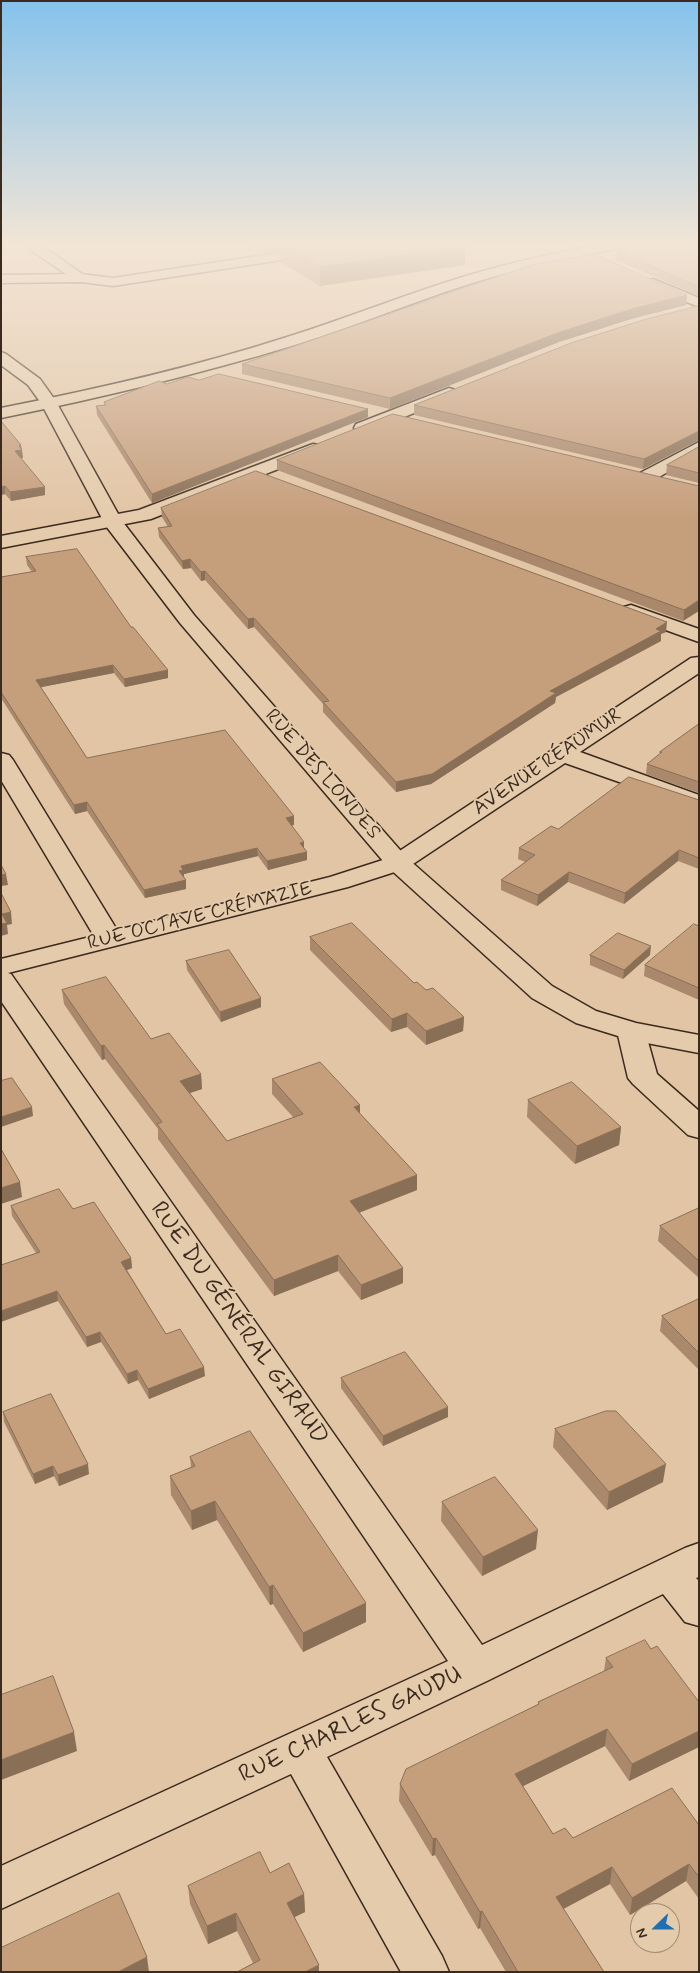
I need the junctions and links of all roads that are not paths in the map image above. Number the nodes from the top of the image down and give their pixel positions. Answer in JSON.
{"nodes":[{"id":1,"x":300,"y":337,"type":"edge"},
{"id":2,"x":1,"y":357,"type":"edge"},
{"id":3,"x":191,"y":368,"type":"junction"},
{"id":4,"x":228,"y":377,"type":"edge"},
{"id":5,"x":466,"y":386,"type":"edge"},
{"id":6,"x":49,"y":404,"type":"junction"},
{"id":7,"x":367,"y":410,"type":"edge"},
{"id":8,"x":1,"y":413,"type":"edge"},
{"id":9,"x":391,"y":416,"type":"junction"},
{"id":10,"x":418,"y":423,"type":"edge"},
{"id":11,"x":344,"y":436,"type":"edge"},
{"id":12,"x":326,"y":443,"type":"edge"},
{"id":13,"x":699,"y":447,"type":"edge"},
{"id":14,"x":257,"y":471,"type":"junction"},
{"id":15,"x":282,"y":481,"type":"edge"},
{"id":16,"x":672,"y":484,"type":"edge"},
{"id":17,"x":113,"y":522,"type":"junction"},
{"id":18,"x":1,"y":542,"type":"edge"},
{"id":19,"x":615,"y":605,"type":"edge"},
{"id":20,"x":699,"y":636,"type":"edge"},
{"id":21,"x":699,"y":663,"type":"edge"},
{"id":22,"x":563,"y":754,"type":"junction"},
{"id":23,"x":1,"y":760,"type":"edge"},
{"id":24,"x":699,"y":803,"type":"edge"},
{"id":25,"x":398,"y":863,"type":"junction"},
{"id":26,"x":110,"y":940,"type":"junction"},
{"id":27,"x":1,"y":966,"type":"edge"},
{"id":28,"x":1,"y":980,"type":"edge"},
{"id":29,"x":631,"y":1031,"type":"junction"},
{"id":30,"x":699,"y":1044,"type":"edge"},
{"id":31,"x":699,"y":1128,"type":"edge"},
{"id":32,"x":685,"y":1567,"type":"edge"},
{"id":33,"x":699,"y":1610,"type":"edge"},
{"id":34,"x":475,"y":1668,"type":"junction"},
{"id":35,"x":300,"y":1750,"type":"junction"},
{"id":36,"x":1,"y":1888,"type":"edge"},
{"id":37,"x":426,"y":1972,"type":"edge"}],
"edges":[{"from":1,"to":3,"type":"street"},
{"from":2,"to":6,"type":"street","name":"RUE DES LONDES"},
{"from":3,"to":4,"type":"street"},
{"from":3,"to":6,"type":"street"},
{"from":5,"to":9,"type":"street"},
{"from":6,"to":8,"type":"street"},
{"from":6,"to":17,"type":"street","name":"RUE DES LONDES"},
{"from":7,"to":9,"type":"street"},
{"from":9,"to":10,"type":"street"},
{"from":9,"to":11,"type":"street"},
{"from":12,"to":14,"type":"street"},
{"from":13,"to":16,"type":"street"},
{"from":14,"to":15,"type":"street"},
{"from":14,"to":17,"type":"street"},
{"from":17,"to":18,"type":"street"},
{"from":17,"to":25,"type":"street","name":"RUE DES LONDES"},
{"from":19,"to":20,"type":"street"},
{"from":21,"to":22,"type":"street","name":"AVENUE RÉAUMUR"},
{"from":22,"to":24,"type":"street"},
{"from":22,"to":25,"type":"street","name":"AVENUE RÉAUMUR"},
{"from":23,"to":26,"type":"street"},
{"from":25,"to":26,"type":"street","name":"RUE OCTAVE CRÉMAZIE"},
{"from":25,"to":29,"type":"street","name":"RUE DES LONDES"},
{"from":26,"to":27,"type":"street","name":"RUE OCTAVE CRÉMAZIE"},
{"from":28,"to":34,"type":"street","name":"RUE DU GÉNÉRAL GIRAUD"},
{"from":29,"to":30,"type":"street","name":"RUE DES LONDES"},
{"from":29,"to":31,"type":"street"},
{"from":32,"to":33,"type":"street"},
{"from":32,"to":34,"type":"street","name":"RUE CHARLES GAUDU"},
{"from":34,"to":35,"type":"street","name":"RUE CHARLES GAUDU"},
{"from":35,"to":36,"type":"street","name":"RUE CHARLES GAUDU"},
{"from":35,"to":37,"type":"street"}]}
